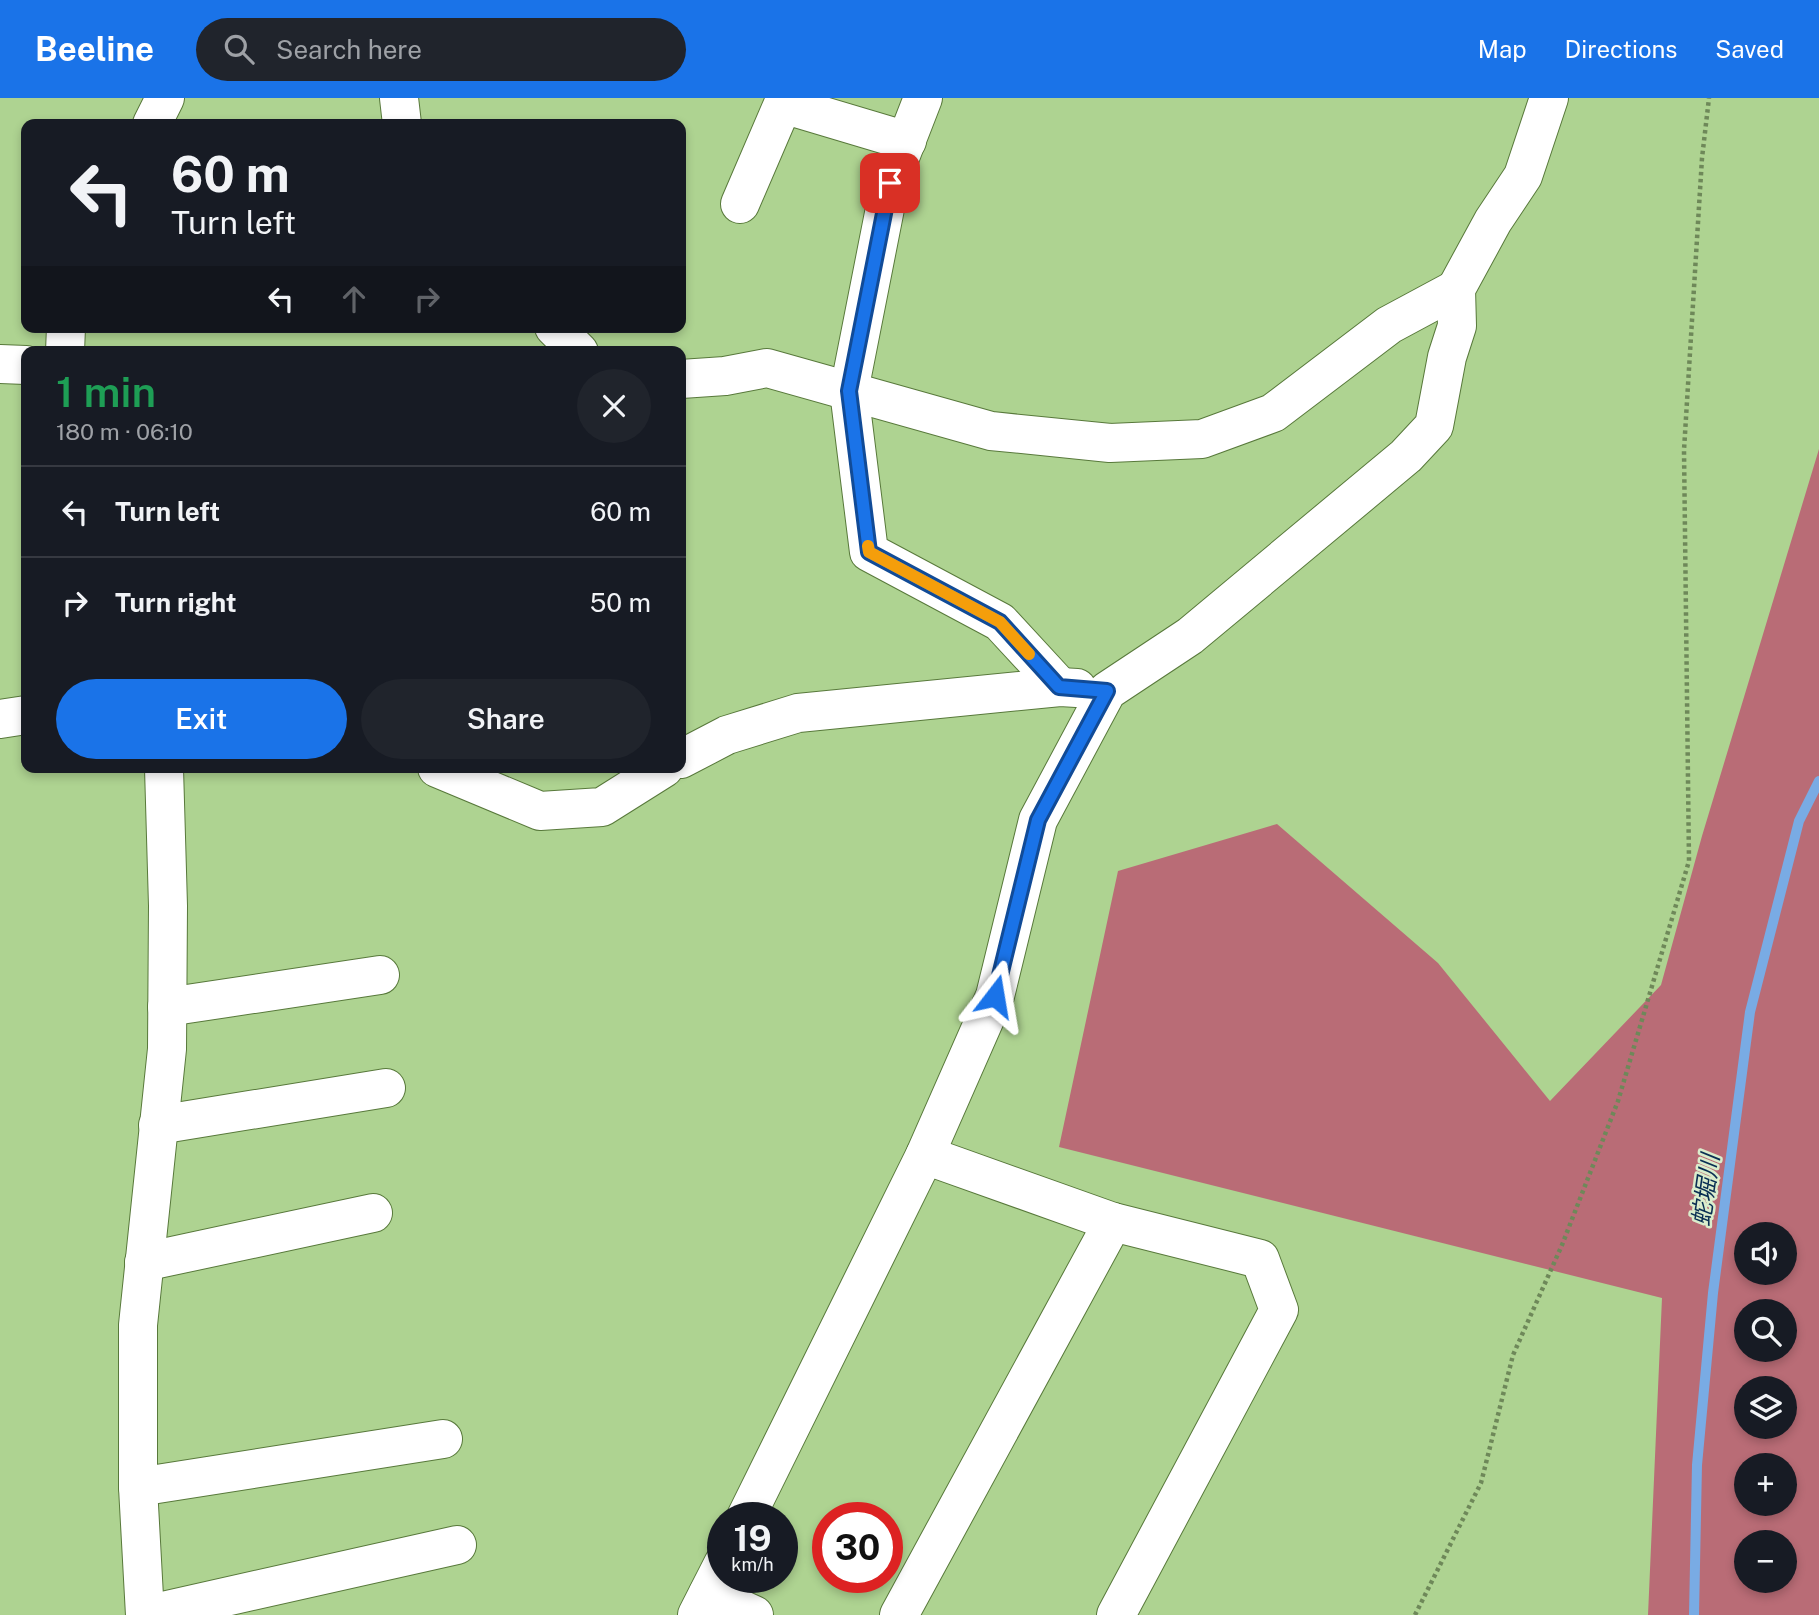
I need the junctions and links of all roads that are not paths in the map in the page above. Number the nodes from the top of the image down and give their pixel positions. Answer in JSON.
{"nodes":[{"id":1,"x":165,"y":98,"type":"edge"},
{"id":2,"x":399,"y":98,"type":"edge"},
{"id":3,"x":923,"y":98,"type":"edge"},
{"id":4,"x":1549,"y":98,"type":"edge"},
{"id":5,"x":154,"y":119,"type":"edge"},
{"id":6,"x":401,"y":119,"type":"edge"},
{"id":7,"x":906,"y":141,"type":"junction"},
{"id":8,"x":740,"y":204,"type":"dead end"},
{"id":9,"x":1456,"y":289,"type":"junction"},
{"id":10,"x":560,"y":333,"type":"edge"},
{"id":11,"x":573,"y":346,"type":"edge"},
{"id":12,"x":0,"y":364,"type":"edge"},
{"id":13,"x":21,"y":365,"type":"edge"},
{"id":14,"x":686,"y":379,"type":"edge"},
{"id":15,"x":849,"y":391,"type":"junction"},
{"id":16,"x":1059,"y":687,"type":"junction"},
{"id":17,"x":1107,"y":691,"type":"junction"},
{"id":18,"x":21,"y":716,"type":"edge"},
{"id":19,"x":0,"y":719,"type":"edge"},
{"id":20,"x":686,"y":756,"type":"edge"},
{"id":21,"x":164,"y":773,"type":"edge"},
{"id":22,"x":450,"y":773,"type":"edge"},
{"id":23,"x":656,"y":773,"type":"edge"},
{"id":24,"x":380,"y":975,"type":"dead end"},
{"id":25,"x":167,"y":1007,"type":"junction"},
{"id":26,"x":386,"y":1088,"type":"dead end"},
{"id":27,"x":158,"y":1125,"type":"junction"},
{"id":28,"x":925,"y":1155,"type":"junction"},
{"id":29,"x":373,"y":1213,"type":"dead end"},
{"id":30,"x":1113,"y":1222,"type":"junction"},
{"id":31,"x":144,"y":1262,"type":"junction"},
{"id":32,"x":443,"y":1438,"type":"dead end"},
{"id":33,"x":138,"y":1488,"type":"junction"},
{"id":34,"x":753,"y":1502,"type":"edge"},
{"id":35,"x":457,"y":1545,"type":"dead end"},
{"id":36,"x":713,"y":1593,"type":"edge"},
{"id":37,"x":145,"y":1615,"type":"edge"},
{"id":38,"x":754,"y":1615,"type":"edge"},
{"id":39,"x":899,"y":1615,"type":"edge"},
{"id":40,"x":1116,"y":1615,"type":"edge"}],
"edges":[{"from":1,"to":5,"type":"street"},
{"from":2,"to":6,"type":"street"},
{"from":3,"to":7,"type":"street"},
{"from":4,"to":9,"type":"street"},
{"from":7,"to":8,"type":"street"},
{"from":7,"to":15,"type":"street"},
{"from":9,"to":15,"type":"street"},
{"from":9,"to":17,"type":"street"},
{"from":10,"to":11,"type":"street"},
{"from":12,"to":13,"type":"street"},
{"from":14,"to":15,"type":"street"},
{"from":15,"to":16,"type":"street"},
{"from":16,"to":17,"type":"street"},
{"from":16,"to":20,"type":"street"},
{"from":17,"to":28,"type":"street"},
{"from":18,"to":19,"type":"street"},
{"from":21,"to":25,"type":"street"},
{"from":22,"to":23,"type":"street"},
{"from":24,"to":25,"type":"street"},
{"from":25,"to":27,"type":"street"},
{"from":26,"to":27,"type":"street"},
{"from":27,"to":31,"type":"street"},
{"from":28,"to":30,"type":"street"},
{"from":28,"to":34,"type":"street"},
{"from":29,"to":31,"type":"street"},
{"from":30,"to":39,"type":"street"},
{"from":30,"to":40,"type":"street"},
{"from":31,"to":33,"type":"street"},
{"from":32,"to":33,"type":"street"},
{"from":33,"to":37,"type":"street"},
{"from":35,"to":37,"type":"street"},
{"from":36,"to":38,"type":"street"}]}
